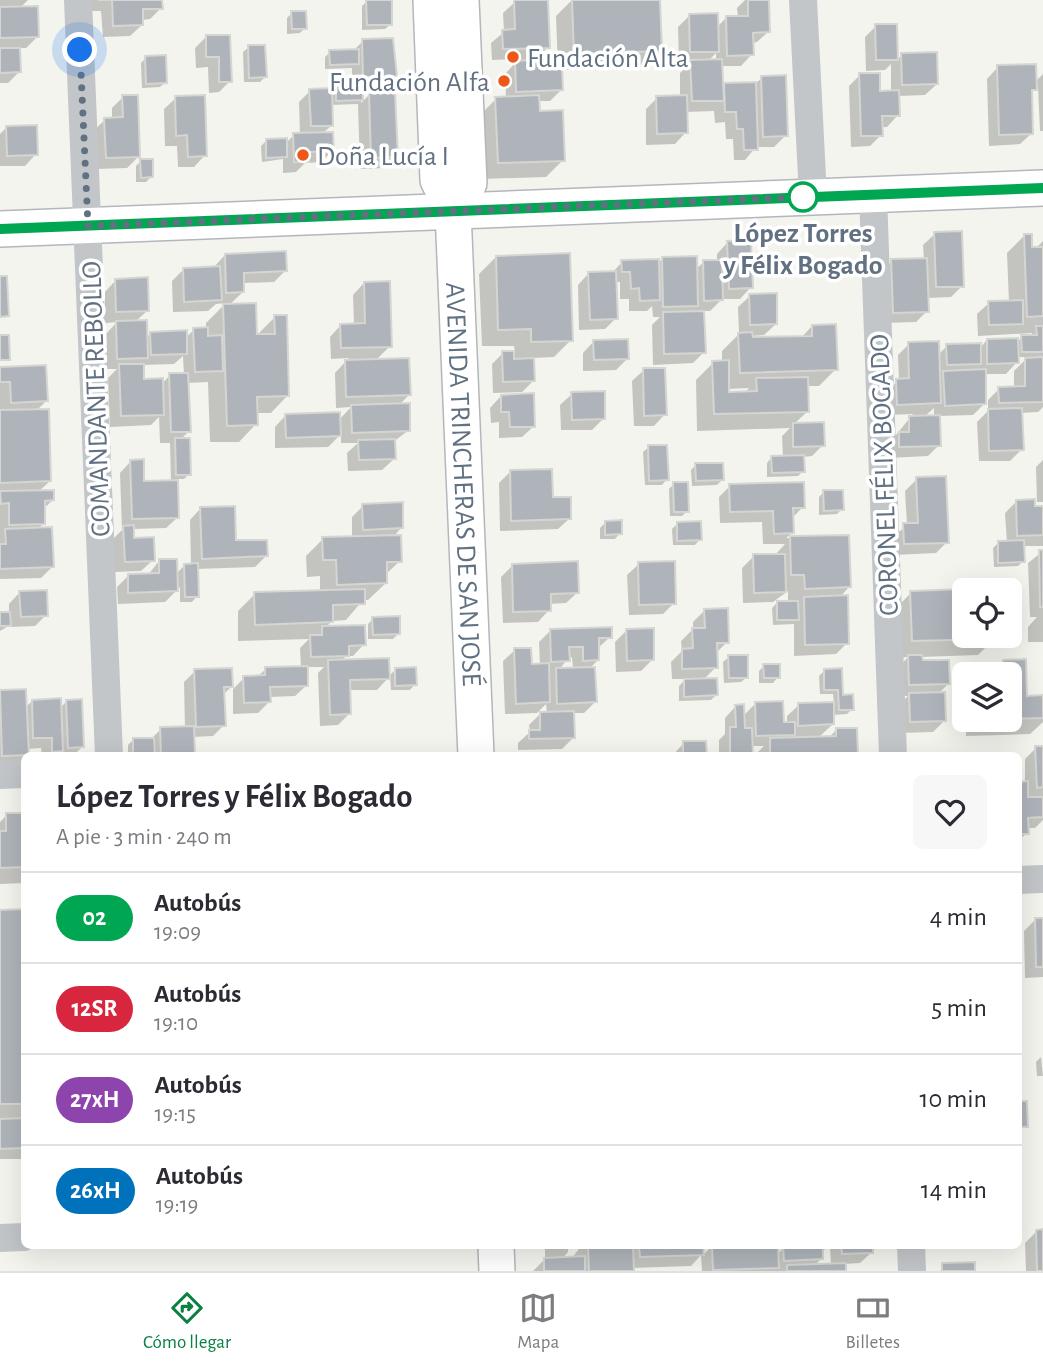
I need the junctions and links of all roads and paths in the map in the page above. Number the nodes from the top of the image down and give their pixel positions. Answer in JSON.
{"nodes":[{"id":1,"x":78,"y":0,"type":"edge"},
{"id":2,"x":431,"y":0,"type":"edge"},
{"id":3,"x":461,"y":0,"type":"edge"},
{"id":4,"x":803,"y":0,"type":"edge"},
{"id":5,"x":1043,"y":188,"type":"edge"},
{"id":6,"x":873,"y":194,"type":"junction"},
{"id":7,"x":813,"y":197,"type":"junction"},
{"id":8,"x":453,"y":211,"type":"junction"},
{"id":9,"x":88,"y":226,"type":"junction"},
{"id":10,"x":0,"y":229,"type":"edge"},
{"id":11,"x":109,"y":752,"type":"edge"},
{"id":12,"x":475,"y":752,"type":"edge"},
{"id":13,"x":893,"y":752,"type":"edge"},
{"id":14,"x":21,"y":774,"type":"edge"},
{"id":15,"x":0,"y":775,"type":"edge"},
{"id":16,"x":1043,"y":879,"type":"edge"},
{"id":17,"x":1022,"y":880,"type":"edge"},
{"id":18,"x":21,"y":1237,"type":"edge"},
{"id":19,"x":0,"y":1238,"type":"edge"},
{"id":20,"x":496,"y":1249,"type":"edge"},
{"id":21,"x":911,"y":1249,"type":"edge"},
{"id":22,"x":497,"y":1271,"type":"edge"},
{"id":23,"x":912,"y":1271,"type":"edge"}],
"edges":[{"from":1,"to":9,"type":"street","name":"COMANDANTE REBOLLO"},
{"from":2,"to":8,"type":"main road"},
{"from":3,"to":8,"type":"main road"},
{"from":4,"to":7,"type":"street"},
{"from":5,"to":6,"type":"main road"},
{"from":6,"to":7,"type":"main road"},
{"from":6,"to":13,"type":"street","name":"CORONEL FÉLIX BOGADO"},
{"from":7,"to":8,"type":"main road"},
{"from":8,"to":9,"type":"main road"},
{"from":8,"to":12,"type":"main road","name":"AVENIDA TRINCHERAS DE SAN JOSÉ"},
{"from":9,"to":10,"type":"main road"},
{"from":9,"to":11,"type":"street","name":"COMANDANTE REBOLLO"},
{"from":14,"to":15,"type":"street"},
{"from":16,"to":17,"type":"street"},
{"from":18,"to":19,"type":"street"},
{"from":20,"to":22,"type":"main road"},
{"from":21,"to":23,"type":"street"}]}
